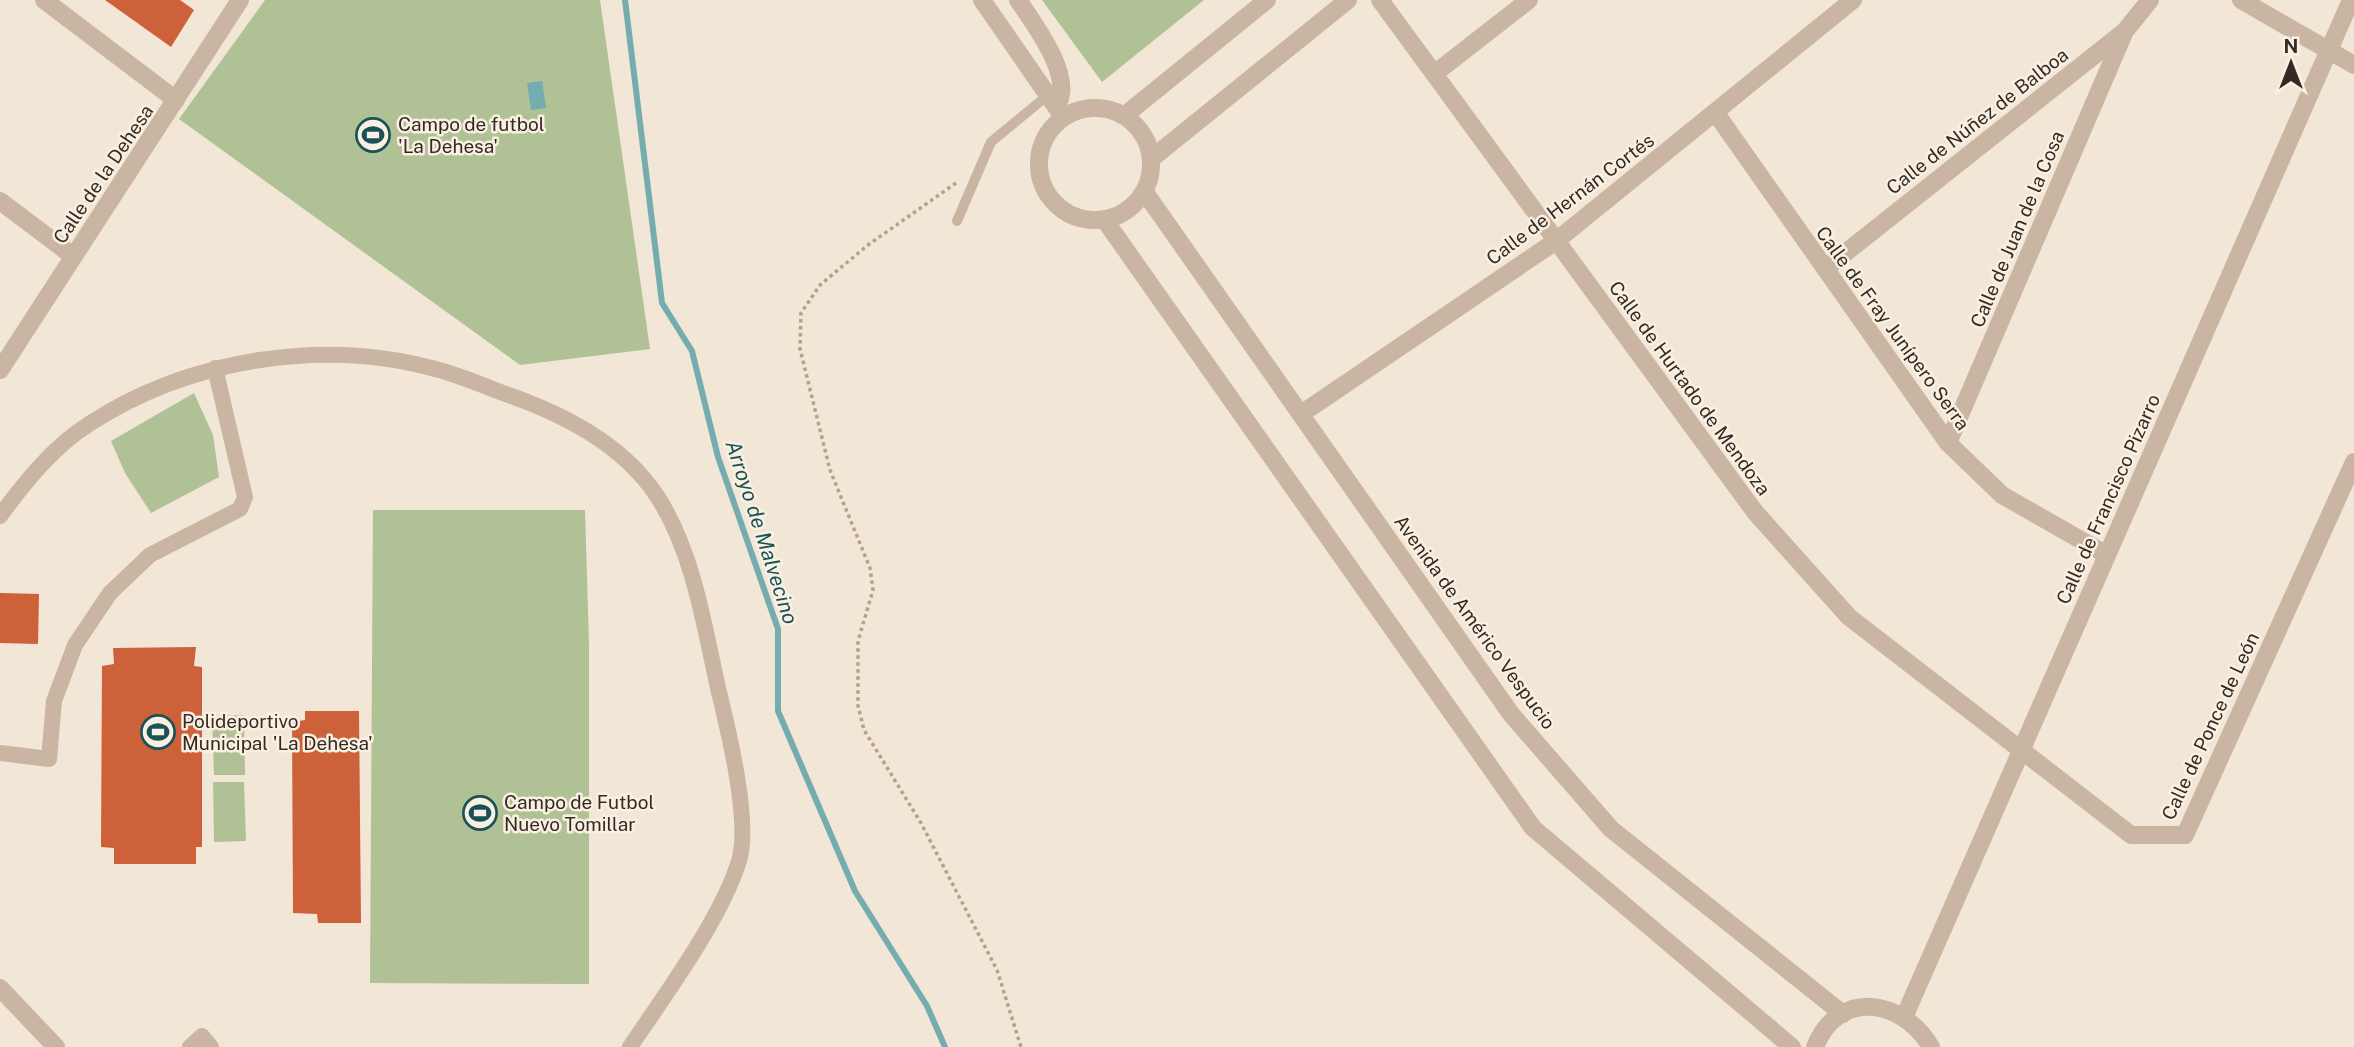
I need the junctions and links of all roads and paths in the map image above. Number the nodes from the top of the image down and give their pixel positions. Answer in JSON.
{"nodes":[{"id":1,"x":44,"y":0,"type":"edge"},
{"id":2,"x":982,"y":0,"type":"edge"},
{"id":3,"x":1018,"y":0,"type":"edge"},
{"id":4,"x":1267,"y":0,"type":"edge"},
{"id":5,"x":1349,"y":0,"type":"edge"},
{"id":6,"x":1380,"y":0,"type":"edge"},
{"id":7,"x":1529,"y":0,"type":"edge"},
{"id":8,"x":1853,"y":0,"type":"edge"},
{"id":9,"x":2150,"y":0,"type":"edge"},
{"id":10,"x":2241,"y":0,"type":"edge"},
{"id":11,"x":2351,"y":0,"type":"edge"},
{"id":12,"x":233,"y":3,"type":"edge"},
{"id":13,"x":2125,"y":31,"type":"junction"},
{"id":14,"x":2328,"y":51,"type":"junction"},
{"id":15,"x":2354,"y":65,"type":"edge"},
{"id":16,"x":1434,"y":74,"type":"junction"},
{"id":17,"x":176,"y":100,"type":"junction"},
{"id":18,"x":1056,"y":106,"type":"junction"},
{"id":19,"x":1715,"y":112,"type":"junction"},
{"id":20,"x":1124,"y":116,"type":"junction"},
{"id":21,"x":1151,"y":159,"type":"junction"},
{"id":22,"x":980,"y":166,"type":"junction"},
{"id":23,"x":1144,"y":191,"type":"junction"},
{"id":24,"x":0,"y":201,"type":"edge"},
{"id":25,"x":1104,"y":219,"type":"junction"},
{"id":26,"x":957,"y":221,"type":"dead end"},
{"id":27,"x":1556,"y":241,"type":"junction"},
{"id":28,"x":73,"y":256,"type":"junction"},
{"id":29,"x":1825,"y":269,"type":"junction"},
{"id":30,"x":215,"y":368,"type":"junction"},
{"id":31,"x":0,"y":370,"type":"edge"},
{"id":32,"x":1301,"y":415,"type":"junction"},
{"id":33,"x":1948,"y":443,"type":"junction"},
{"id":34,"x":2354,"y":462,"type":"edge"},
{"id":35,"x":0,"y":516,"type":"edge"},
{"id":36,"x":2107,"y":555,"type":"junction"},
{"id":37,"x":0,"y":752,"type":"edge"},
{"id":38,"x":2020,"y":752,"type":"junction"},
{"id":39,"x":0,"y":988,"type":"edge"},
{"id":40,"x":1843,"y":1014,"type":"junction"},
{"id":41,"x":1905,"y":1015,"type":"junction"},
{"id":42,"x":56,"y":1047,"type":"edge"},
{"id":43,"x":190,"y":1047,"type":"edge"},
{"id":44,"x":211,"y":1047,"type":"edge"},
{"id":45,"x":630,"y":1047,"type":"edge"},
{"id":46,"x":1021,"y":1047,"type":"edge"},
{"id":47,"x":1792,"y":1047,"type":"edge"},
{"id":48,"x":1815,"y":1047,"type":"edge"},
{"id":49,"x":1931,"y":1047,"type":"edge"}],
"edges":[{"from":1,"to":17,"type":"street"},
{"from":2,"to":18,"type":"street"},
{"from":3,"to":18,"type":"street"},
{"from":4,"to":20,"type":"street"},
{"from":5,"to":21,"type":"street"},
{"from":6,"to":16,"type":"street","name":"Calle de Hurtado de Mendoza"},
{"from":7,"to":16,"type":"street"},
{"from":8,"to":19,"type":"street","name":"Calle de Hernán Cortés"},
{"from":9,"to":13,"type":"street","name":"Calle de Núñez de Balboa"},
{"from":10,"to":14,"type":"street"},
{"from":11,"to":14,"type":"street","name":"Calle de Francisco Pizarro"},
{"from":12,"to":17,"type":"street","name":"Calle de la Dehesa"},
{"from":13,"to":29,"type":"street","name":"Calle de Núñez de Balboa"},
{"from":13,"to":33,"type":"street","name":"Calle de Juan de la Cosa"},
{"from":14,"to":15,"type":"street"},
{"from":14,"to":36,"type":"street","name":"Calle de Francisco Pizarro"},
{"from":16,"to":27,"type":"street","name":"Calle de Hurtado de Mendoza"},
{"from":17,"to":28,"type":"street","name":"Calle de la Dehesa"},
{"from":18,"to":20,"type":"street"},
{"from":18,"to":22,"type":"lane"},
{"from":18,"to":25,"type":"street"},
{"from":19,"to":27,"type":"street","name":"Calle de Hernán Cortés"},
{"from":19,"to":29,"type":"street","name":"Calle de Fray Junípero Serra"},
{"from":20,"to":21,"type":"street"},
{"from":21,"to":23,"type":"street"},
{"from":22,"to":26,"type":"lane"},
{"from":22,"to":46,"type":"path"},
{"from":23,"to":25,"type":"street"},
{"from":23,"to":32,"type":"street","name":"Avenida de Américo Vespucio"},
{"from":24,"to":28,"type":"street"},
{"from":25,"to":47,"type":"street"},
{"from":27,"to":32,"type":"street","name":"Calle de Hernán Cortés"},
{"from":27,"to":38,"type":"street","name":"Calle de Hurtado de Mendoza"},
{"from":28,"to":31,"type":"street","name":"Calle de la Dehesa"},
{"from":29,"to":33,"type":"street","name":"Calle de Fray Junípero Serra"},
{"from":30,"to":35,"type":"street"},
{"from":30,"to":37,"type":"street"},
{"from":30,"to":45,"type":"street"},
{"from":32,"to":40,"type":"street","name":"Avenida de Américo Vespucio"},
{"from":33,"to":36,"type":"street","name":"Calle de Fray Junípero Serra"},
{"from":34,"to":38,"type":"street","name":"Calle de Ponce de León"},
{"from":36,"to":38,"type":"street","name":"Calle de Francisco Pizarro"},
{"from":38,"to":41,"type":"street","name":"Calle de Francisco Pizarro"},
{"from":39,"to":42,"type":"street"},
{"from":40,"to":41,"type":"street"},
{"from":40,"to":48,"type":"street"},
{"from":41,"to":49,"type":"street"},
{"from":43,"to":44,"type":"street"}]}
